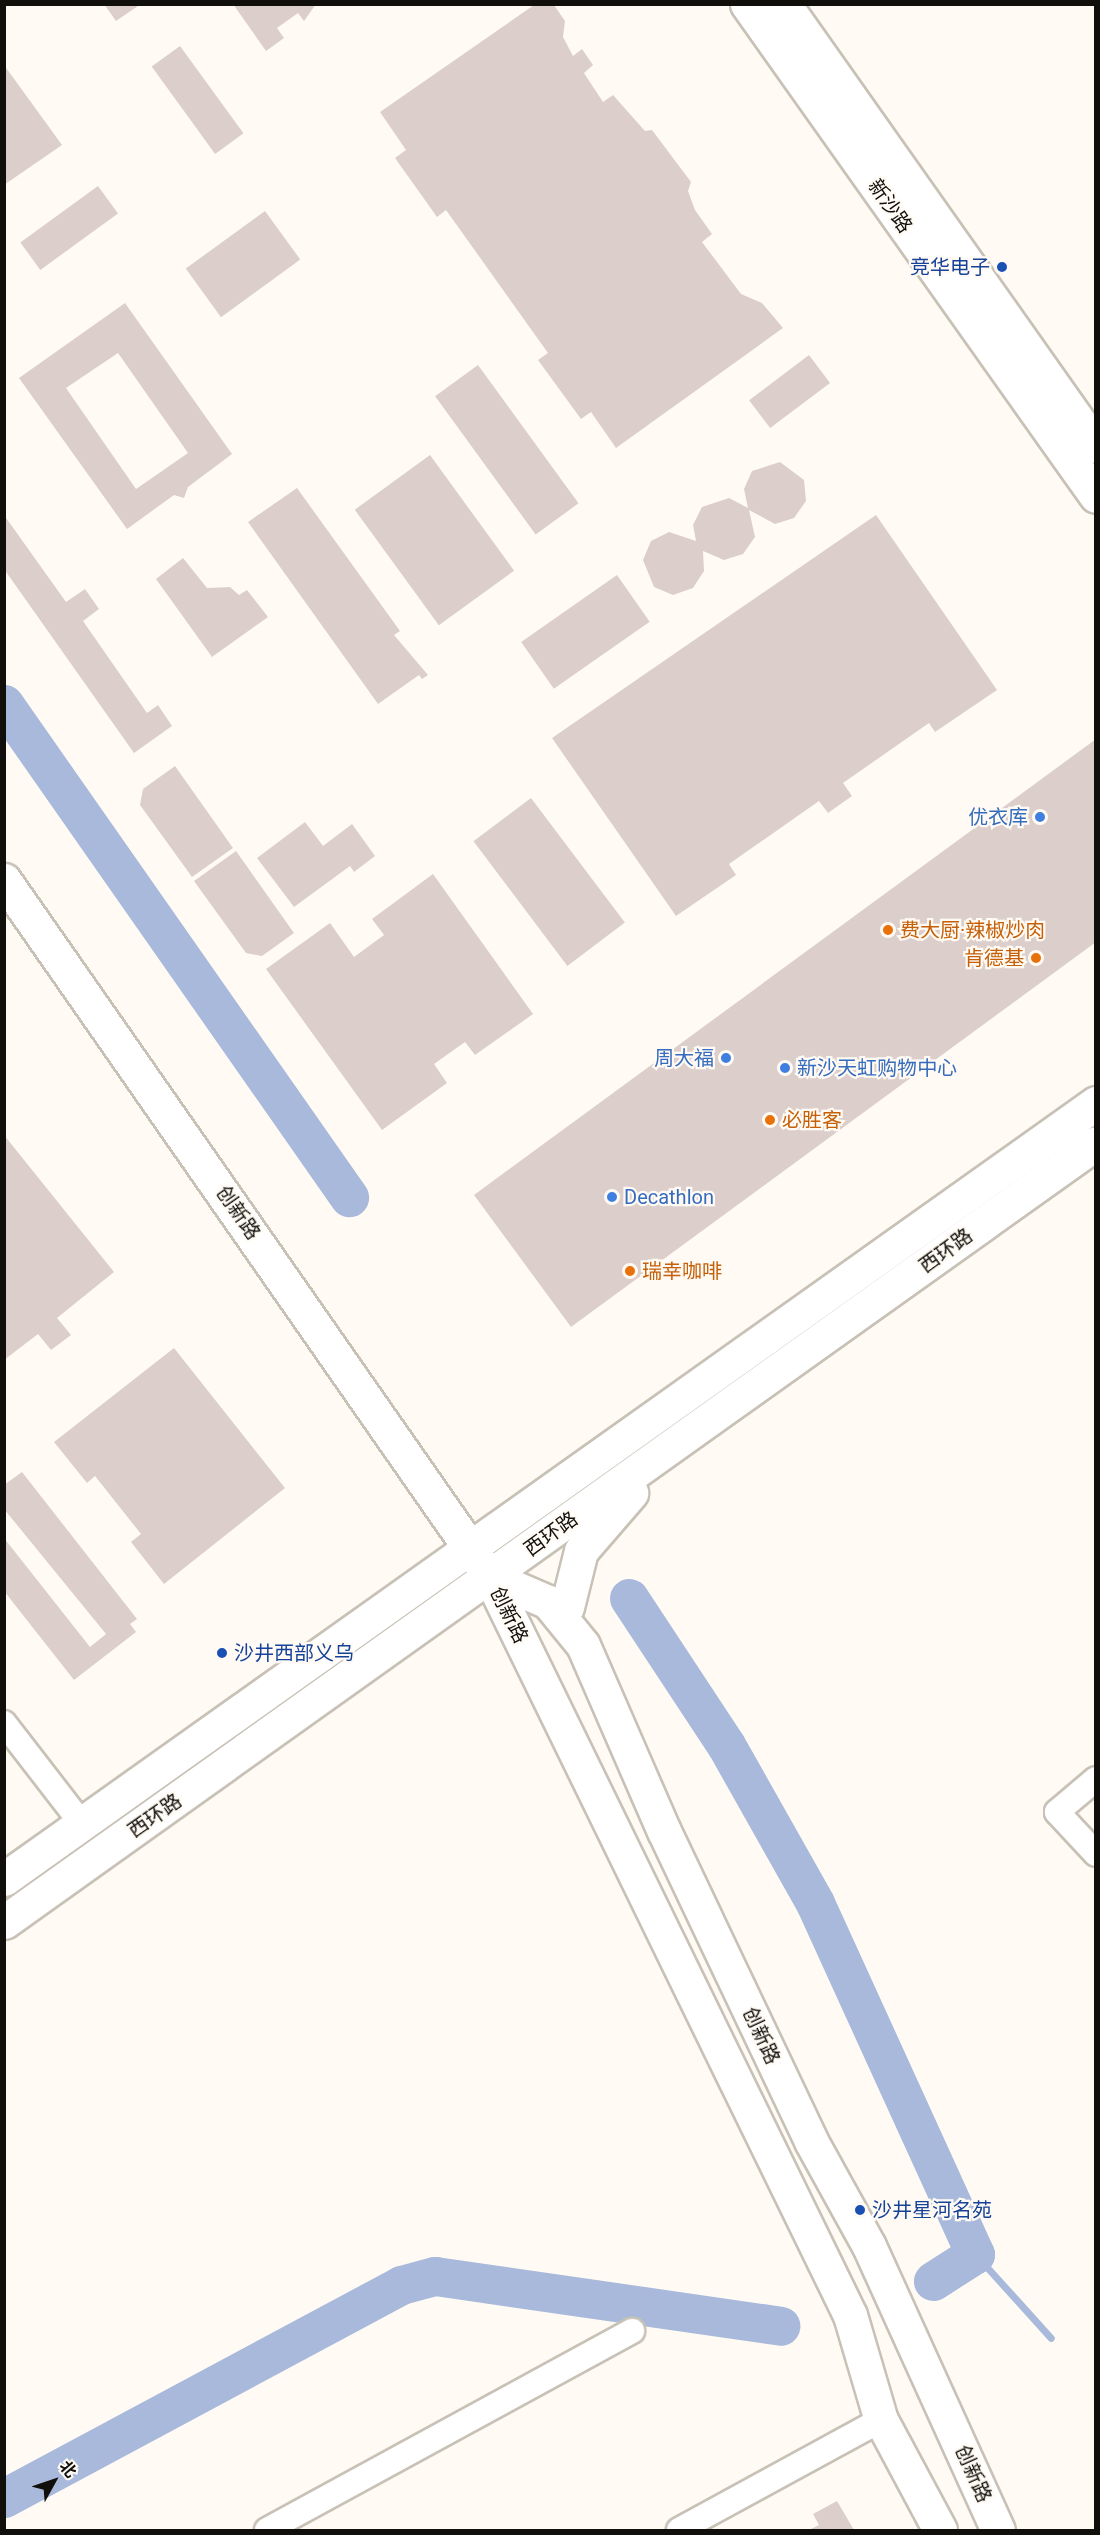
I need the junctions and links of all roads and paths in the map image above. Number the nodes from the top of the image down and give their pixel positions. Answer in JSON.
{"nodes":[{"id":1,"x":747,"y":4,"type":"edge"},
{"id":2,"x":783,"y":4,"type":"edge"},
{"id":3,"x":1095,"y":446,"type":"edge"},
{"id":4,"x":1095,"y":496,"type":"edge"},
{"id":5,"x":4,"y":879,"type":"edge"},
{"id":6,"x":1095,"y":1103,"type":"edge"},
{"id":7,"x":1095,"y":1143,"type":"edge"},
{"id":8,"x":632,"y":1475,"type":"junction"},
{"id":9,"x":471,"y":1545,"type":"junction"},
{"id":10,"x":490,"y":1577,"type":"junction"},
{"id":11,"x":567,"y":1607,"type":"dead end"},
{"id":12,"x":4,"y":1723,"type":"edge"},
{"id":13,"x":1095,"y":1779,"type":"edge"},
{"id":14,"x":82,"y":1824,"type":"junction"},
{"id":15,"x":1095,"y":1854,"type":"edge"},
{"id":16,"x":4,"y":1879,"type":"edge"},
{"id":17,"x":4,"y":1922,"type":"edge"},
{"id":18,"x":632,"y":2331,"type":"dead end"},
{"id":19,"x":881,"y":2420,"type":"junction"},
{"id":20,"x":267,"y":2530,"type":"edge"},
{"id":21,"x":679,"y":2530,"type":"edge"},
{"id":22,"x":940,"y":2530,"type":"edge"},
{"id":23,"x":998,"y":2530,"type":"edge"}],
"edges":[{"from":1,"to":4,"type":"main road","name":"新沙路"},
{"from":2,"to":3,"type":"main road","name":"新沙路"},
{"from":5,"to":9,"type":"main road","name":"创新路"},
{"from":6,"to":9,"type":"main road","name":"西环路"},
{"from":7,"to":8,"type":"main road","name":"西环路"},
{"from":8,"to":10,"type":"main road","name":"西环路"},
{"from":8,"to":11,"type":"main road"},
{"from":9,"to":10,"type":"main road","name":"创新路"},
{"from":9,"to":14,"type":"main road","name":"西环路"},
{"from":10,"to":17,"type":"main road","name":"西环路"},
{"from":10,"to":19,"type":"main road","name":"创新路"},
{"from":10,"to":23,"type":"main road","name":"创新路"},
{"from":12,"to":14,"type":"street"},
{"from":13,"to":15,"type":"street"},
{"from":14,"to":16,"type":"main road","name":"西环路"},
{"from":18,"to":20,"type":"street"},
{"from":19,"to":21,"type":"street"},
{"from":19,"to":22,"type":"main road","name":"创新路"}]}
